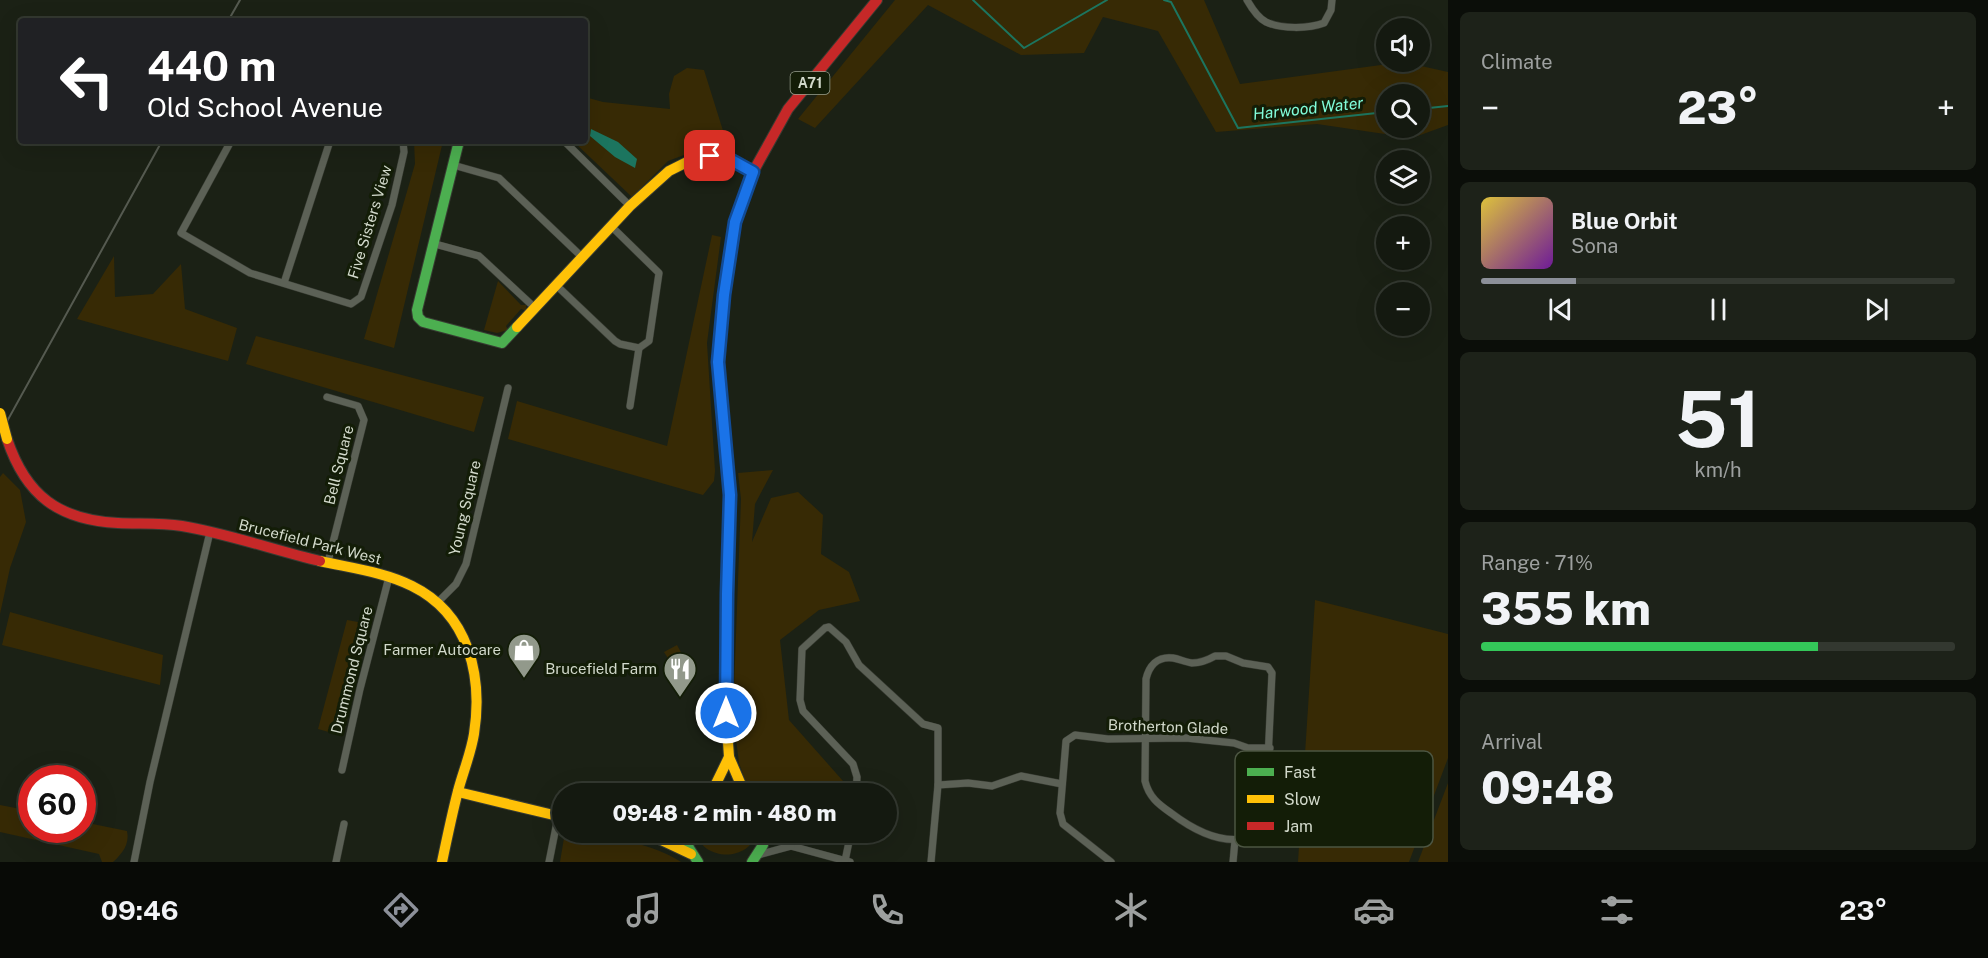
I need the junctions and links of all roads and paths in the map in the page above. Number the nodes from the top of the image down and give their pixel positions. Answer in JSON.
{"nodes":[{"id":1,"x":877,"y":0,"type":"edge"},
{"id":2,"x":1247,"y":0,"type":"edge"},
{"id":3,"x":1332,"y":0,"type":"edge"},
{"id":4,"x":229,"y":144,"type":"edge"},
{"id":5,"x":329,"y":144,"type":"edge"},
{"id":6,"x":403,"y":144,"type":"edge"},
{"id":7,"x":458,"y":144,"type":"edge"},
{"id":8,"x":567,"y":144,"type":"edge"},
{"id":9,"x":453,"y":165,"type":"junction"},
{"id":10,"x":753,"y":172,"type":"junction"},
{"id":11,"x":630,"y":207,"type":"junction"},
{"id":12,"x":611,"y":226,"type":"junction"},
{"id":13,"x":435,"y":244,"type":"junction"},
{"id":14,"x":582,"y":257,"type":"junction"},
{"id":15,"x":284,"y":282,"type":"junction"},
{"id":16,"x":556,"y":285,"type":"junction"},
{"id":17,"x":534,"y":307,"type":"junction"},
{"id":18,"x":639,"y":348,"type":"junction"},
{"id":19,"x":508,"y":388,"type":"dead end"},
{"id":20,"x":327,"y":398,"type":"dead end"},
{"id":21,"x":630,"y":406,"type":"dead end"},
{"id":22,"x":0,"y":413,"type":"edge"},
{"id":23,"x":210,"y":532,"type":"junction"},
{"id":24,"x":328,"y":562,"type":"junction"},
{"id":25,"x":389,"y":577,"type":"junction"},
{"id":26,"x":438,"y":602,"type":"junction"},
{"id":27,"x":1145,"y":739,"type":"junction"},
{"id":28,"x":1270,"y":748,"type":"junction"},
{"id":29,"x":1270,"y":751,"type":"edge"},
{"id":30,"x":729,"y":757,"type":"junction"},
{"id":31,"x":342,"y":770,"type":"dead end"},
{"id":32,"x":716,"y":783,"type":"edge"},
{"id":33,"x":740,"y":783,"type":"edge"},
{"id":34,"x":857,"y":783,"type":"edge"},
{"id":35,"x":1062,"y":784,"type":"junction"},
{"id":36,"x":938,"y":785,"type":"junction"},
{"id":37,"x":458,"y":792,"type":"junction"},
{"id":38,"x":552,"y":815,"type":"edge"},
{"id":39,"x":344,"y":824,"type":"dead end"},
{"id":40,"x":1235,"y":840,"type":"joint"},
{"id":41,"x":554,"y":843,"type":"edge"},
{"id":42,"x":672,"y":843,"type":"edge"},
{"id":43,"x":686,"y":843,"type":"edge"},
{"id":44,"x":763,"y":843,"type":"edge"},
{"id":45,"x":787,"y":843,"type":"edge"},
{"id":46,"x":850,"y":843,"type":"edge"},
{"id":47,"x":791,"y":846,"type":"junction"},
{"id":48,"x":694,"y":858,"type":"edge"},
{"id":49,"x":755,"y":858,"type":"edge"},
{"id":50,"x":134,"y":862,"type":"edge"},
{"id":51,"x":336,"y":862,"type":"edge"},
{"id":52,"x":442,"y":862,"type":"edge"},
{"id":53,"x":549,"y":862,"type":"edge"},
{"id":54,"x":847,"y":862,"type":"edge"},
{"id":55,"x":931,"y":862,"type":"edge"},
{"id":56,"x":1111,"y":862,"type":"edge"},
{"id":57,"x":1233,"y":862,"type":"edge"}],
"edges":[{"from":1,"to":10,"type":"street","number":"A71"},
{"from":2,"to":3,"type":"street"},
{"from":4,"to":15,"type":"street","name":"Five Sisters View"},
{"from":5,"to":15,"type":"street"},
{"from":6,"to":15,"type":"street","name":"Five Sisters View"},
{"from":7,"to":9,"type":"street"},
{"from":8,"to":11,"type":"street"},
{"from":9,"to":13,"type":"street"},
{"from":9,"to":14,"type":"street"},
{"from":10,"to":11,"type":"street"},
{"from":10,"to":30,"type":"street","number":"A71"},
{"from":11,"to":12,"type":"street"},
{"from":12,"to":14,"type":"street"},
{"from":12,"to":18,"type":"street"},
{"from":13,"to":17,"type":"street"},
{"from":13,"to":17,"type":"street"},
{"from":14,"to":16,"type":"street"},
{"from":16,"to":17,"type":"street"},
{"from":16,"to":18,"type":"street"},
{"from":18,"to":21,"type":"street"},
{"from":19,"to":26,"type":"street","name":"Young Square"},
{"from":20,"to":24,"type":"street","name":"Bell Square"},
{"from":22,"to":23,"type":"street","name":"Brucefield Park West","bridge":true},
{"from":23,"to":24,"type":"street","name":"Brucefield Park West"},
{"from":23,"to":50,"type":"street"},
{"from":24,"to":25,"type":"street","name":"Brucefield Park West"},
{"from":25,"to":26,"type":"street","name":"Brucefield Park West"},
{"from":25,"to":31,"type":"street","name":"Drummond Square"},
{"from":26,"to":37,"type":"street","name":"Brucefield Park West"},
{"from":27,"to":28,"type":"street","name":"Brotherton Glade"},
{"from":27,"to":28,"type":"street"},
{"from":27,"to":35,"type":"street","name":"Brotherton Glade"},
{"from":27,"to":40,"type":"street"},
{"from":28,"to":29,"type":"street"},
{"from":30,"to":32,"type":"street","number":"A71"},
{"from":30,"to":33,"type":"street","number":"A71"},
{"from":34,"to":36,"type":"street"},
{"from":35,"to":36,"type":"street"},
{"from":35,"to":56,"type":"street"},
{"from":36,"to":55,"type":"street"},
{"from":37,"to":38,"type":"street"},
{"from":37,"to":52,"type":"street","name":"Brucefield Park West"},
{"from":39,"to":51,"type":"street"},
{"from":40,"to":57,"type":"street"},
{"from":41,"to":53,"type":"street"},
{"from":42,"to":48,"type":"street"},
{"from":43,"to":48,"type":"street"},
{"from":44,"to":49,"type":"street"},
{"from":45,"to":47,"type":"street"},
{"from":46,"to":54,"type":"street"},
{"from":47,"to":49,"type":"street"},
{"from":47,"to":54,"type":"street"}]}
